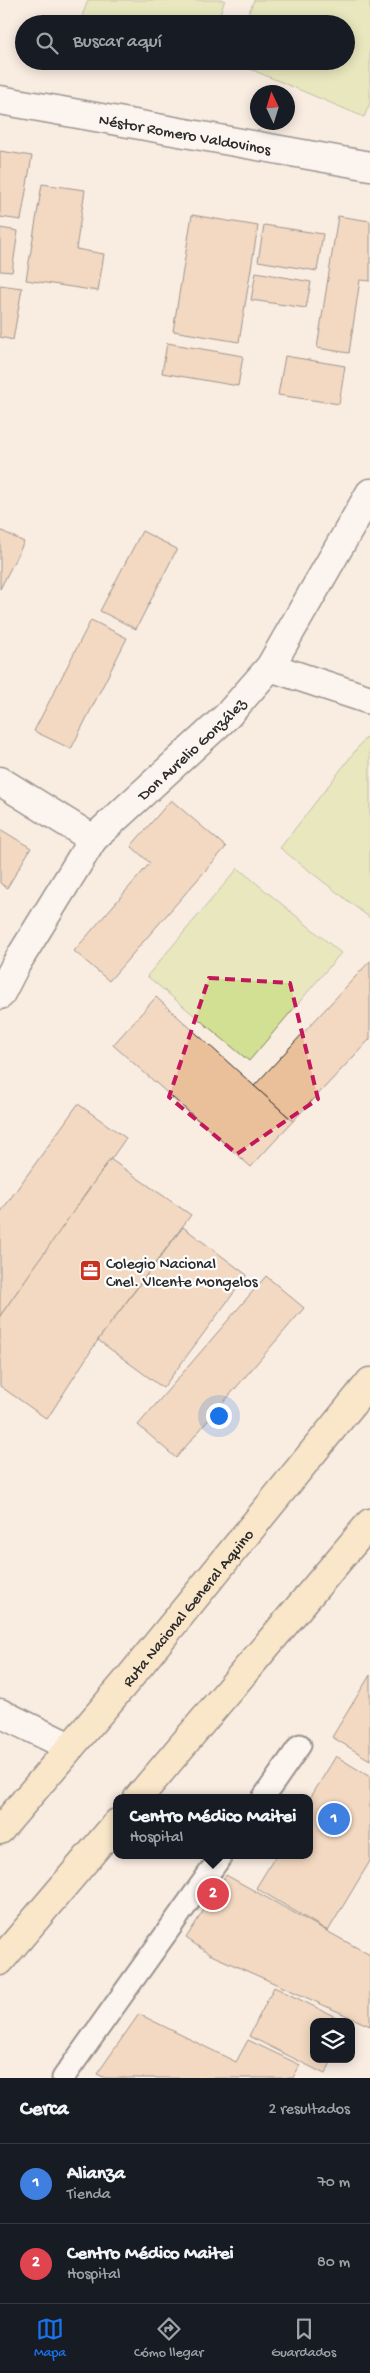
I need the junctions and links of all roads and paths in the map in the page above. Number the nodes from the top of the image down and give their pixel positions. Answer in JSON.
{"nodes":[{"id":1,"x":0,"y":100,"type":"edge"},
{"id":2,"x":370,"y":166,"type":"edge"},
{"id":3,"x":370,"y":493,"type":"edge"},
{"id":4,"x":270,"y":667,"type":"junction"},
{"id":5,"x":370,"y":700,"type":"edge"},
{"id":6,"x":0,"y":781,"type":"edge"},
{"id":7,"x":93,"y":838,"type":"junction"},
{"id":8,"x":0,"y":995,"type":"edge"},
{"id":9,"x":370,"y":1382,"type":"edge"},
{"id":10,"x":370,"y":1523,"type":"edge"},
{"id":11,"x":0,"y":1713,"type":"edge"},
{"id":12,"x":300,"y":1745,"type":"dead end"},
{"id":13,"x":70,"y":1747,"type":"junction"},
{"id":14,"x":141,"y":1794,"type":"edge"},
{"id":15,"x":266,"y":1794,"type":"edge"},
{"id":16,"x":113,"y":1828,"type":"edge"},
{"id":17,"x":0,"y":1830,"type":"edge"},
{"id":18,"x":219,"y":1859,"type":"edge"},
{"id":19,"x":0,"y":1961,"type":"edge"},
{"id":20,"x":63,"y":2078,"type":"edge"}],
"edges":[{"from":1,"to":2,"type":"street","name":"Néstor Romero Valdovinos"},
{"from":3,"to":4,"type":"street","name":"Don Aurelio González"},
{"from":4,"to":5,"type":"street"},
{"from":4,"to":7,"type":"street","name":"Don Aurelio González"},
{"from":6,"to":7,"type":"street"},
{"from":7,"to":8,"type":"street","name":"Don Aurelio González"},
{"from":9,"to":13,"type":"highway","name":"Ruta Nacional General Aquino"},
{"from":10,"to":14,"type":"highway"},
{"from":11,"to":13,"type":"street"},
{"from":12,"to":15,"type":"lane"},
{"from":13,"to":17,"type":"highway","name":"Ruta Nacional General Aquino"},
{"from":16,"to":19,"type":"highway"},
{"from":18,"to":20,"type":"lane"}]}
